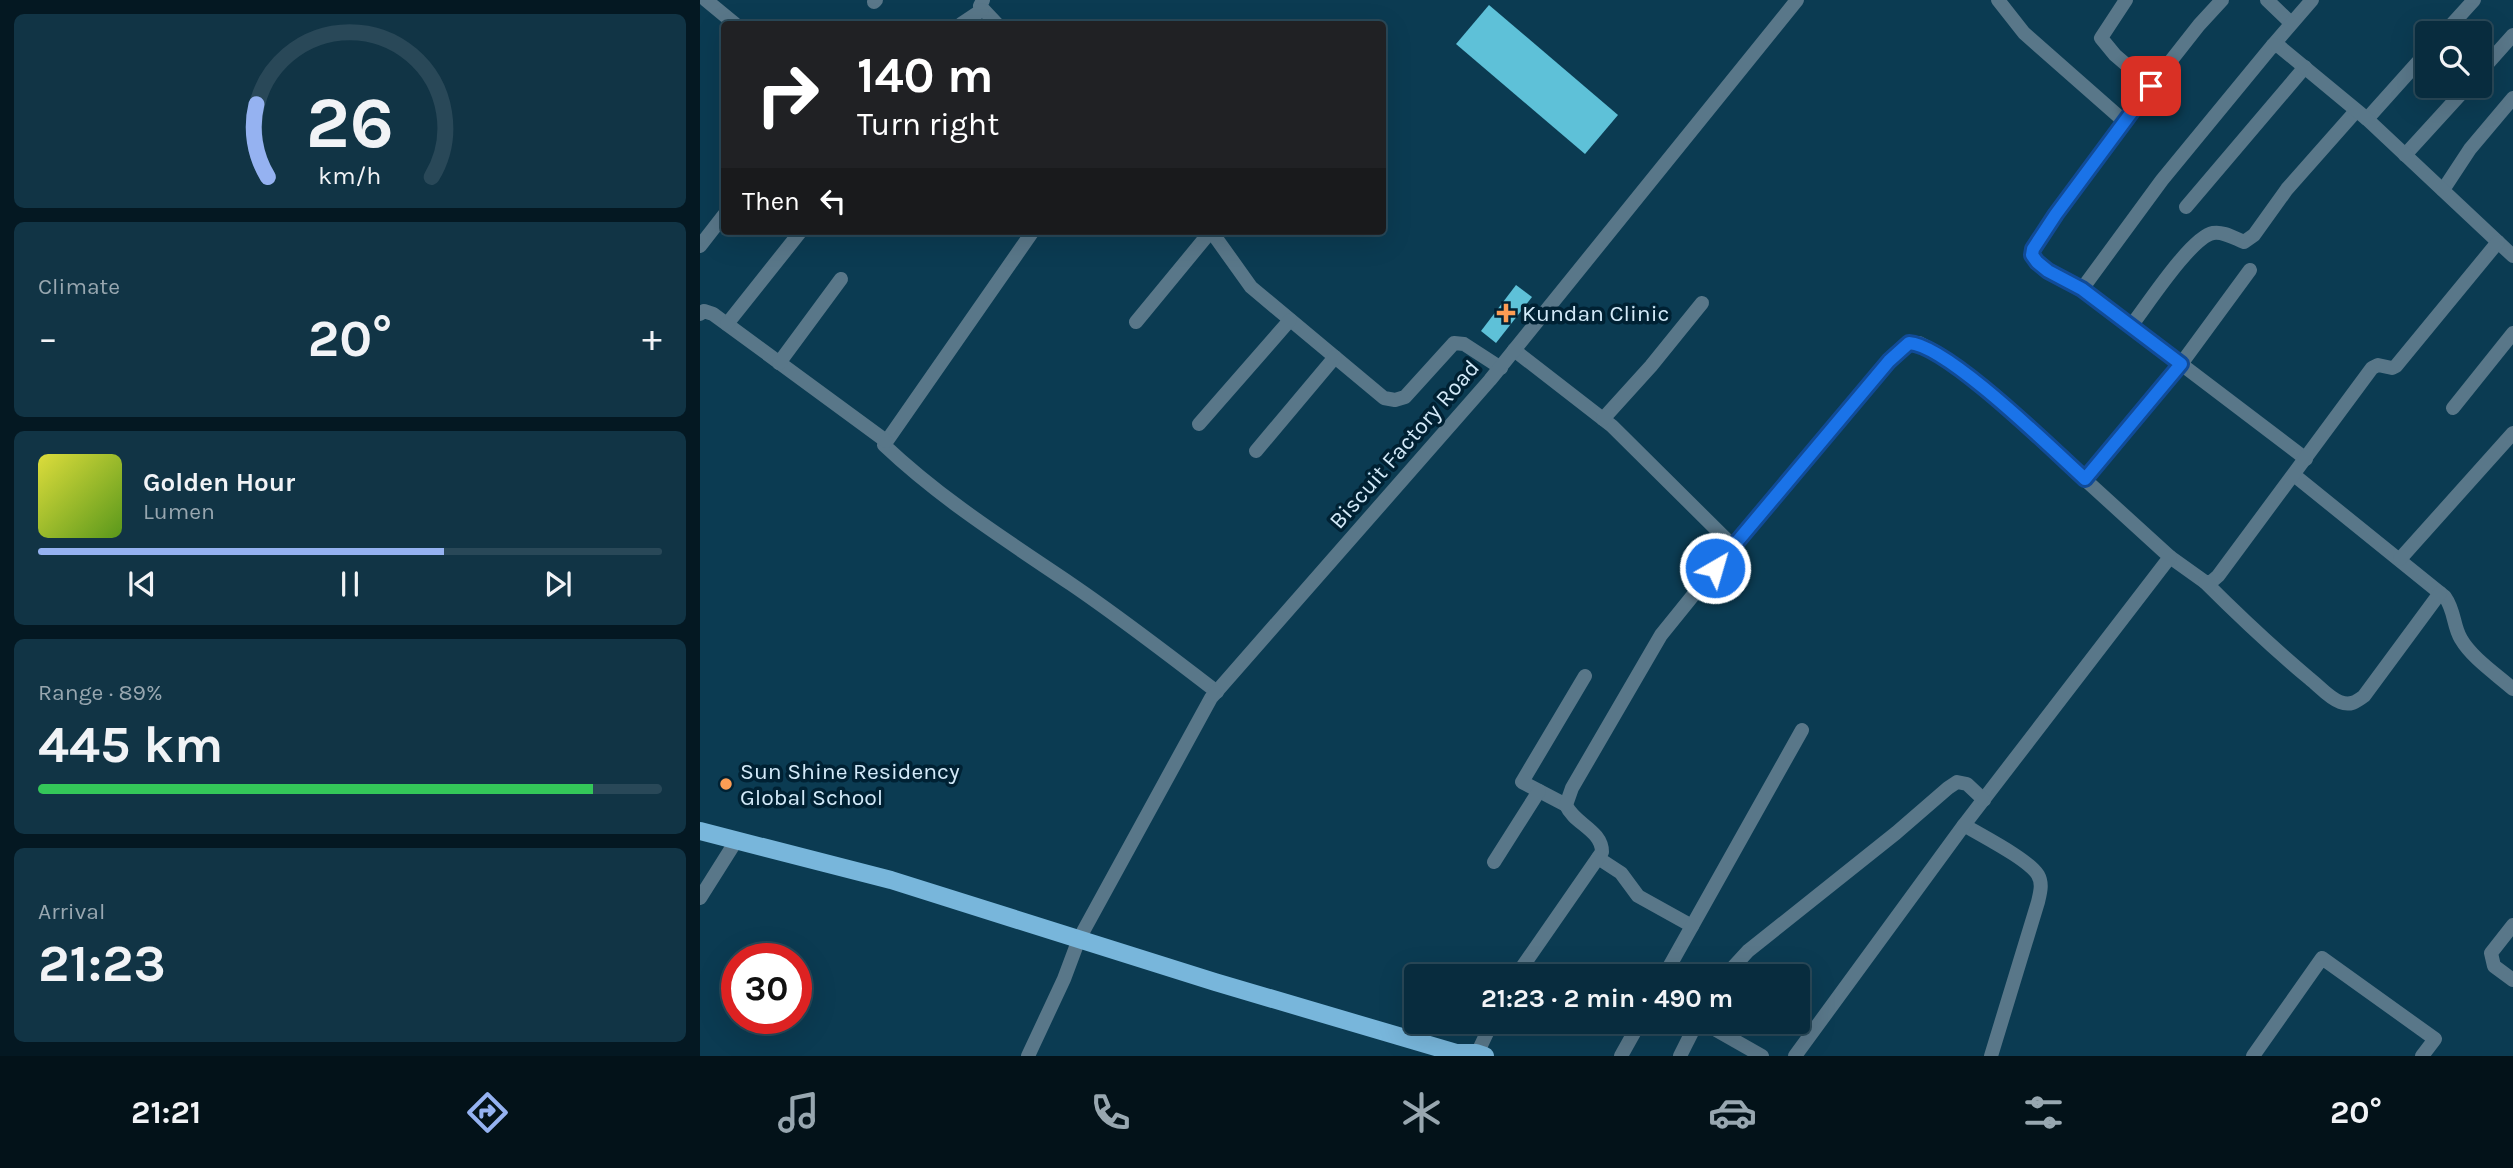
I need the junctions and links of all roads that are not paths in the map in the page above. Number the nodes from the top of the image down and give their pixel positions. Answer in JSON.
{"nodes":[{"id":1,"x":706,"y":0,"type":"edge"},
{"id":2,"x":1797,"y":0,"type":"edge"},
{"id":3,"x":1998,"y":0,"type":"edge"},
{"id":4,"x":2126,"y":0,"type":"edge"},
{"id":5,"x":2222,"y":0,"type":"edge"},
{"id":6,"x":2267,"y":0,"type":"edge"},
{"id":7,"x":2312,"y":0,"type":"edge"},
{"id":8,"x":2474,"y":0,"type":"edge"},
{"id":9,"x":983,"y":5,"type":"edge"},
{"id":10,"x":731,"y":21,"type":"edge"},
{"id":11,"x":964,"y":21,"type":"edge"},
{"id":12,"x":995,"y":21,"type":"edge"},
{"id":13,"x":2455,"y":21,"type":"edge"},
{"id":14,"x":2291,"y":23,"type":"junction"},
{"id":15,"x":2513,"y":35,"type":"edge"},
{"id":16,"x":2273,"y":45,"type":"junction"},
{"id":17,"x":2492,"y":59,"type":"edge"},
{"id":18,"x":2415,"y":63,"type":"edge"},
{"id":19,"x":2305,"y":67,"type":"junction"},
{"id":20,"x":2151,"y":86,"type":"junction"},
{"id":21,"x":2457,"y":98,"type":"edge"},
{"id":22,"x":2513,"y":98,"type":"edge"},
{"id":23,"x":2361,"y":115,"type":"junction"},
{"id":24,"x":2125,"y":122,"type":"junction"},
{"id":25,"x":2405,"y":155,"type":"junction"},
{"id":26,"x":2442,"y":190,"type":"junction"},
{"id":27,"x":2186,"y":206,"type":"dead end"},
{"id":28,"x":721,"y":219,"type":"edge"},
{"id":29,"x":798,"y":235,"type":"edge"},
{"id":30,"x":1030,"y":235,"type":"edge"},
{"id":31,"x":1208,"y":235,"type":"edge"},
{"id":32,"x":1214,"y":235,"type":"edge"},
{"id":33,"x":2498,"y":242,"type":"junction"},
{"id":34,"x":700,"y":246,"type":"edge"},
{"id":35,"x":2513,"y":256,"type":"edge"},
{"id":36,"x":2250,"y":270,"type":"dead end"},
{"id":37,"x":841,"y":279,"type":"dead end"},
{"id":38,"x":2082,"y":289,"type":"junction"},
{"id":39,"x":1702,"y":303,"type":"dead end"},
{"id":40,"x":700,"y":314,"type":"edge"},
{"id":41,"x":1290,"y":320,"type":"junction"},
{"id":42,"x":1136,"y":323,"type":"dead end"},
{"id":43,"x":727,"y":324,"type":"junction"},
{"id":44,"x":2131,"y":326,"type":"junction"},
{"id":45,"x":2513,"y":333,"type":"edge"},
{"id":46,"x":1514,"y":350,"type":"junction"},
{"id":47,"x":1335,"y":357,"type":"junction"},
{"id":48,"x":779,"y":363,"type":"junction"},
{"id":49,"x":2181,"y":364,"type":"junction"},
{"id":50,"x":1501,"y":368,"type":"junction"},
{"id":51,"x":2453,"y":408,"type":"dead end"},
{"id":52,"x":1603,"y":419,"type":"junction"},
{"id":53,"x":1199,"y":424,"type":"dead end"},
{"id":54,"x":2513,"y":433,"type":"edge"},
{"id":55,"x":886,"y":441,"type":"junction"},
{"id":56,"x":1256,"y":452,"type":"dead end"},
{"id":57,"x":2306,"y":459,"type":"junction"},
{"id":58,"x":2294,"y":475,"type":"junction"},
{"id":59,"x":2085,"y":479,"type":"junction"},
{"id":60,"x":1733,"y":546,"type":"junction"},
{"id":61,"x":2170,"y":557,"type":"junction"},
{"id":62,"x":2400,"y":559,"type":"junction"},
{"id":63,"x":2205,"y":582,"type":"junction"},
{"id":64,"x":2440,"y":593,"type":"junction"},
{"id":65,"x":1585,"y":676,"type":"dead end"},
{"id":66,"x":2513,"y":689,"type":"edge"},
{"id":67,"x":1217,"y":692,"type":"junction"},
{"id":68,"x":1802,"y":730,"type":"dead end"},
{"id":69,"x":1539,"y":790,"type":"junction"},
{"id":70,"x":1984,"y":800,"type":"junction"},
{"id":71,"x":1566,"y":805,"type":"junction"},
{"id":72,"x":1964,"y":825,"type":"junction"},
{"id":73,"x":700,"y":831,"type":"edge"},
{"id":74,"x":736,"y":841,"type":"junction"},
{"id":75,"x":1598,"y":858,"type":"junction"},
{"id":76,"x":1494,"y":862,"type":"dead end"},
{"id":77,"x":700,"y":898,"type":"edge"},
{"id":78,"x":2513,"y":925,"type":"edge"},
{"id":79,"x":1692,"y":926,"type":"junction"},
{"id":80,"x":1079,"y":939,"type":"junction"},
{"id":81,"x":1524,"y":964,"type":"edge"},
{"id":82,"x":1671,"y":964,"type":"edge"},
{"id":83,"x":1736,"y":964,"type":"edge"},
{"id":84,"x":2513,"y":980,"type":"edge"},
{"id":85,"x":1483,"y":1034,"type":"edge"},
{"id":86,"x":1633,"y":1034,"type":"edge"},
{"id":87,"x":1693,"y":1034,"type":"edge"},
{"id":88,"x":1722,"y":1034,"type":"edge"},
{"id":89,"x":1468,"y":1055,"type":"edge"},
{"id":90,"x":1028,"y":1056,"type":"edge"},
{"id":91,"x":1621,"y":1056,"type":"edge"},
{"id":92,"x":1680,"y":1056,"type":"edge"},
{"id":93,"x":1762,"y":1056,"type":"edge"},
{"id":94,"x":1795,"y":1056,"type":"edge"},
{"id":95,"x":1991,"y":1056,"type":"edge"},
{"id":96,"x":2253,"y":1056,"type":"edge"},
{"id":97,"x":2423,"y":1056,"type":"edge"}],
"edges":[{"from":1,"to":10,"type":"street"},
{"from":2,"to":46,"type":"street","name":"Biscuit Factory Road"},
{"from":3,"to":24,"type":"street"},
{"from":4,"to":20,"type":"street"},
{"from":5,"to":20,"type":"street"},
{"from":6,"to":14,"type":"street"},
{"from":7,"to":14,"type":"street"},
{"from":8,"to":13,"type":"street"},
{"from":9,"to":11,"type":"street"},
{"from":9,"to":12,"type":"street"},
{"from":14,"to":16,"type":"street"},
{"from":15,"to":17,"type":"street"},
{"from":16,"to":19,"type":"street"},
{"from":16,"to":38,"type":"street"},
{"from":18,"to":23,"type":"street"},
{"from":19,"to":23,"type":"street"},
{"from":19,"to":27,"type":"street"},
{"from":20,"to":24,"type":"street"},
{"from":21,"to":25,"type":"street"},
{"from":22,"to":26,"type":"street"},
{"from":23,"to":25,"type":"street"},
{"from":23,"to":44,"type":"street"},
{"from":24,"to":38,"type":"street"},
{"from":25,"to":26,"type":"street"},
{"from":26,"to":33,"type":"street"},
{"from":28,"to":34,"type":"street"},
{"from":29,"to":43,"type":"street"},
{"from":30,"to":55,"type":"street"},
{"from":31,"to":42,"type":"street"},
{"from":32,"to":41,"type":"street"},
{"from":33,"to":35,"type":"street"},
{"from":33,"to":57,"type":"street"},
{"from":36,"to":49,"type":"street"},
{"from":37,"to":48,"type":"street"},
{"from":38,"to":44,"type":"street"},
{"from":39,"to":52,"type":"street"},
{"from":40,"to":43,"type":"street"},
{"from":41,"to":47,"type":"street"},
{"from":41,"to":53,"type":"street"},
{"from":43,"to":48,"type":"street"},
{"from":44,"to":49,"type":"street"},
{"from":45,"to":51,"type":"street"},
{"from":46,"to":50,"type":"street","name":"Biscuit Factory Road"},
{"from":46,"to":52,"type":"street"},
{"from":47,"to":50,"type":"street"},
{"from":47,"to":56,"type":"street"},
{"from":48,"to":55,"type":"street"},
{"from":49,"to":57,"type":"street"},
{"from":49,"to":59,"type":"street"},
{"from":50,"to":67,"type":"street","name":"Biscuit Factory Road"},
{"from":52,"to":60,"type":"street"},
{"from":54,"to":62,"type":"street"},
{"from":55,"to":67,"type":"street"},
{"from":57,"to":58,"type":"street"},
{"from":58,"to":62,"type":"street"},
{"from":58,"to":63,"type":"street"},
{"from":59,"to":60,"type":"street"},
{"from":59,"to":61,"type":"street"},
{"from":60,"to":71,"type":"street"},
{"from":61,"to":63,"type":"street"},
{"from":61,"to":70,"type":"street"},
{"from":62,"to":64,"type":"street"},
{"from":63,"to":64,"type":"street"},
{"from":64,"to":66,"type":"street"},
{"from":65,"to":69,"type":"street"},
{"from":67,"to":80,"type":"street","name":"Biscuit Factory Road"},
{"from":68,"to":79,"type":"street"},
{"from":69,"to":71,"type":"street"},
{"from":69,"to":76,"type":"street"},
{"from":70,"to":72,"type":"street"},
{"from":70,"to":83,"type":"street"},
{"from":71,"to":75,"type":"street"},
{"from":72,"to":94,"type":"street"},
{"from":72,"to":95,"type":"street"},
{"from":73,"to":74,"type":"main road"},
{"from":74,"to":77,"type":"street"},
{"from":74,"to":80,"type":"main road"},
{"from":75,"to":79,"type":"street"},
{"from":75,"to":81,"type":"street"},
{"from":78,"to":84,"type":"street"},
{"from":79,"to":82,"type":"street"},
{"from":80,"to":89,"type":"main road"},
{"from":80,"to":90,"type":"street","name":"Biscuit Factory Road"},
{"from":85,"to":89,"type":"street"},
{"from":86,"to":91,"type":"street"},
{"from":87,"to":92,"type":"street"},
{"from":88,"to":93,"type":"street"},
{"from":96,"to":97,"type":"street"}]}
